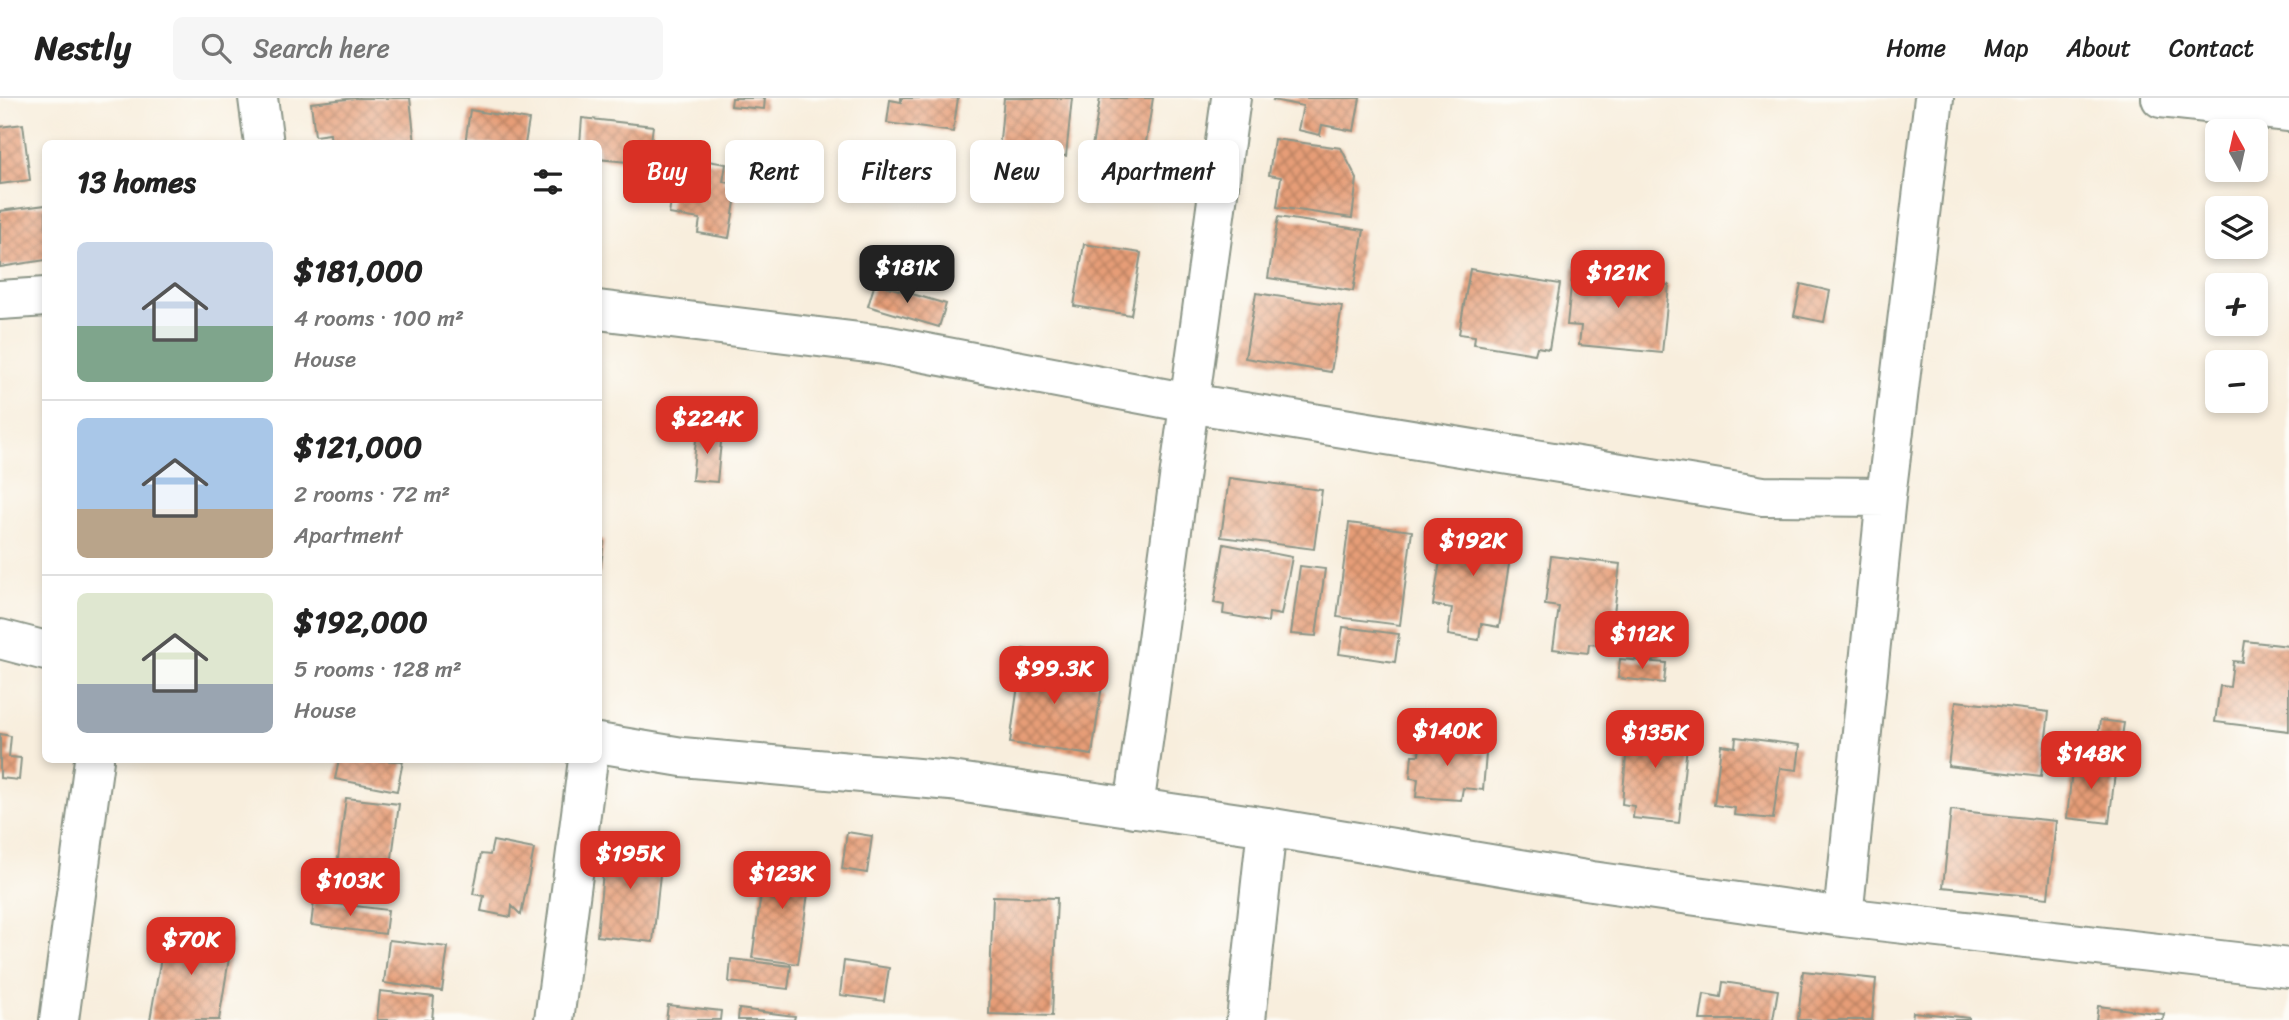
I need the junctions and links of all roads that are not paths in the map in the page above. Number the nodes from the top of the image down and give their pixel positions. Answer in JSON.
{"nodes":[{"id":1,"x":258,"y":98,"type":"edge"},
{"id":2,"x":1231,"y":98,"type":"edge"},
{"id":3,"x":1934,"y":98,"type":"edge"},
{"id":4,"x":2161,"y":98,"type":"edge"},
{"id":5,"x":2289,"y":112,"type":"edge"},
{"id":6,"x":263,"y":140,"type":"edge"},
{"id":7,"x":42,"y":297,"type":"edge"},
{"id":8,"x":0,"y":300,"type":"edge"},
{"id":9,"x":602,"y":310,"type":"edge"},
{"id":10,"x":1189,"y":403,"type":"junction"},
{"id":11,"x":1886,"y":496,"type":"junction"},
{"id":12,"x":0,"y":639,"type":"edge"},
{"id":13,"x":42,"y":650,"type":"edge"},
{"id":14,"x":602,"y":744,"type":"edge"},
{"id":15,"x":94,"y":763,"type":"edge"},
{"id":16,"x":588,"y":763,"type":"edge"},
{"id":17,"x":1134,"y":807,"type":"junction"},
{"id":18,"x":1267,"y":827,"type":"junction"},
{"id":19,"x":1843,"y":917,"type":"junction"},
{"id":20,"x":2289,"y":968,"type":"edge"},
{"id":21,"x":59,"y":1020,"type":"edge"},
{"id":22,"x":554,"y":1020,"type":"edge"},
{"id":23,"x":1246,"y":1020,"type":"edge"}],
"edges":[{"from":1,"to":6,"type":"street"},
{"from":2,"to":10,"type":"street"},
{"from":3,"to":11,"type":"street"},
{"from":4,"to":5,"type":"street"},
{"from":7,"to":8,"type":"street"},
{"from":9,"to":10,"type":"street"},
{"from":10,"to":11,"type":"street"},
{"from":10,"to":17,"type":"street"},
{"from":11,"to":19,"type":"street"},
{"from":12,"to":13,"type":"street"},
{"from":14,"to":17,"type":"street"},
{"from":15,"to":21,"type":"street"},
{"from":16,"to":22,"type":"street"},
{"from":17,"to":18,"type":"street"},
{"from":18,"to":19,"type":"street"},
{"from":18,"to":23,"type":"street"},
{"from":19,"to":20,"type":"street"}]}
